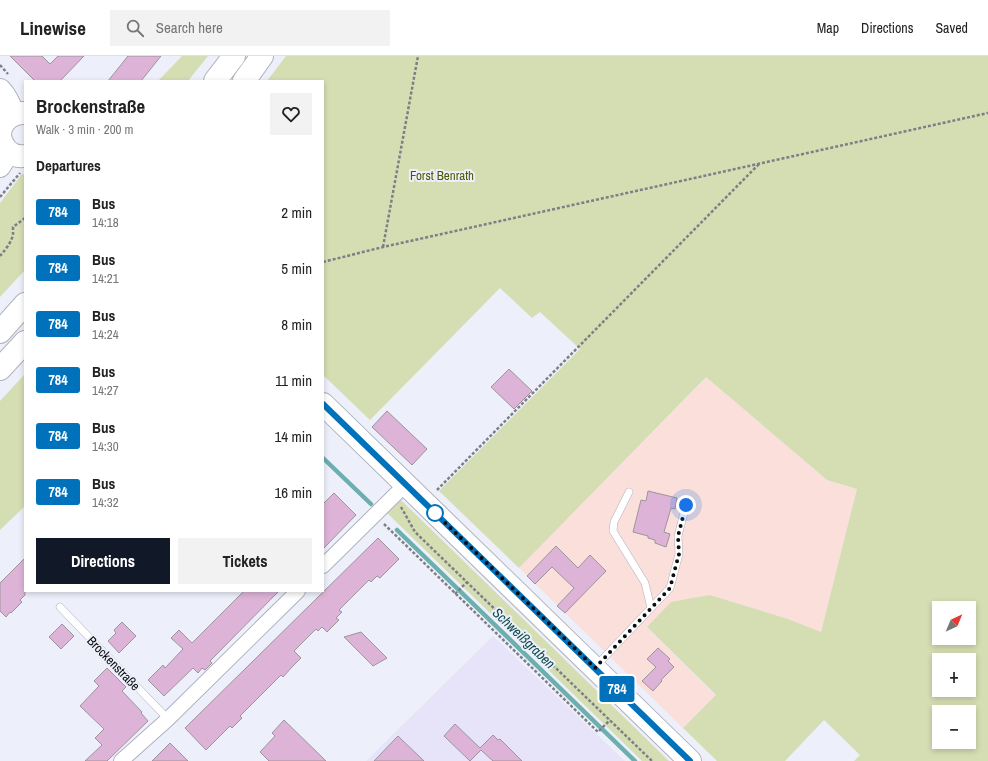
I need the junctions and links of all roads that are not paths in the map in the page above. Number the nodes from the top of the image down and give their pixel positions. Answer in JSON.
{"nodes":[{"id":1,"x":234,"y":56,"type":"edge"},
{"id":2,"x":262,"y":56,"type":"edge"},
{"id":3,"x":216,"y":80,"type":"edge"},
{"id":4,"x":245,"y":80,"type":"edge"},
{"id":5,"x":0,"y":90,"type":"edge"},
{"id":6,"x":19,"y":114,"type":"edge"},
{"id":7,"x":9,"y":153,"type":"edge"},
{"id":8,"x":24,"y":305,"type":"edge"},
{"id":9,"x":0,"y":332,"type":"edge"},
{"id":10,"x":24,"y":343,"type":"edge"},
{"id":11,"x":0,"y":369,"type":"edge"},
{"id":12,"x":324,"y":405,"type":"edge"},
{"id":13,"x":400,"y":490,"type":"junction"},
{"id":14,"x":629,"y":492,"type":"dead end"},
{"id":15,"x":686,"y":505,"type":"dead end"},
{"id":16,"x":324,"y":565,"type":"edge"},
{"id":17,"x":297,"y":592,"type":"edge"},
{"id":18,"x":60,"y":607,"type":"dead end"},
{"id":19,"x":651,"y":608,"type":"junction"},
{"id":20,"x":595,"y":668,"type":"junction"},
{"id":21,"x":168,"y":719,"type":"junction"},
{"id":22,"x":122,"y":761,"type":"edge"},
{"id":23,"x":690,"y":761,"type":"edge"}],
"edges":[{"from":1,"to":3,"type":"main road"},
{"from":2,"to":4,"type":"main road"},
{"from":5,"to":6,"type":"main road"},
{"from":6,"to":7,"type":"main road"},
{"from":8,"to":9,"type":"main road"},
{"from":10,"to":11,"type":"main road"},
{"from":12,"to":13,"type":"main road"},
{"from":13,"to":16,"type":"street"},
{"from":13,"to":20,"type":"main road"},
{"from":14,"to":19,"type":"lane"},
{"from":15,"to":19,"type":"lane"},
{"from":17,"to":21,"type":"street"},
{"from":18,"to":21,"type":"lane","name":"Brockenstraße"},
{"from":19,"to":20,"type":"lane"},
{"from":20,"to":23,"type":"main road"},
{"from":21,"to":22,"type":"street"}]}
